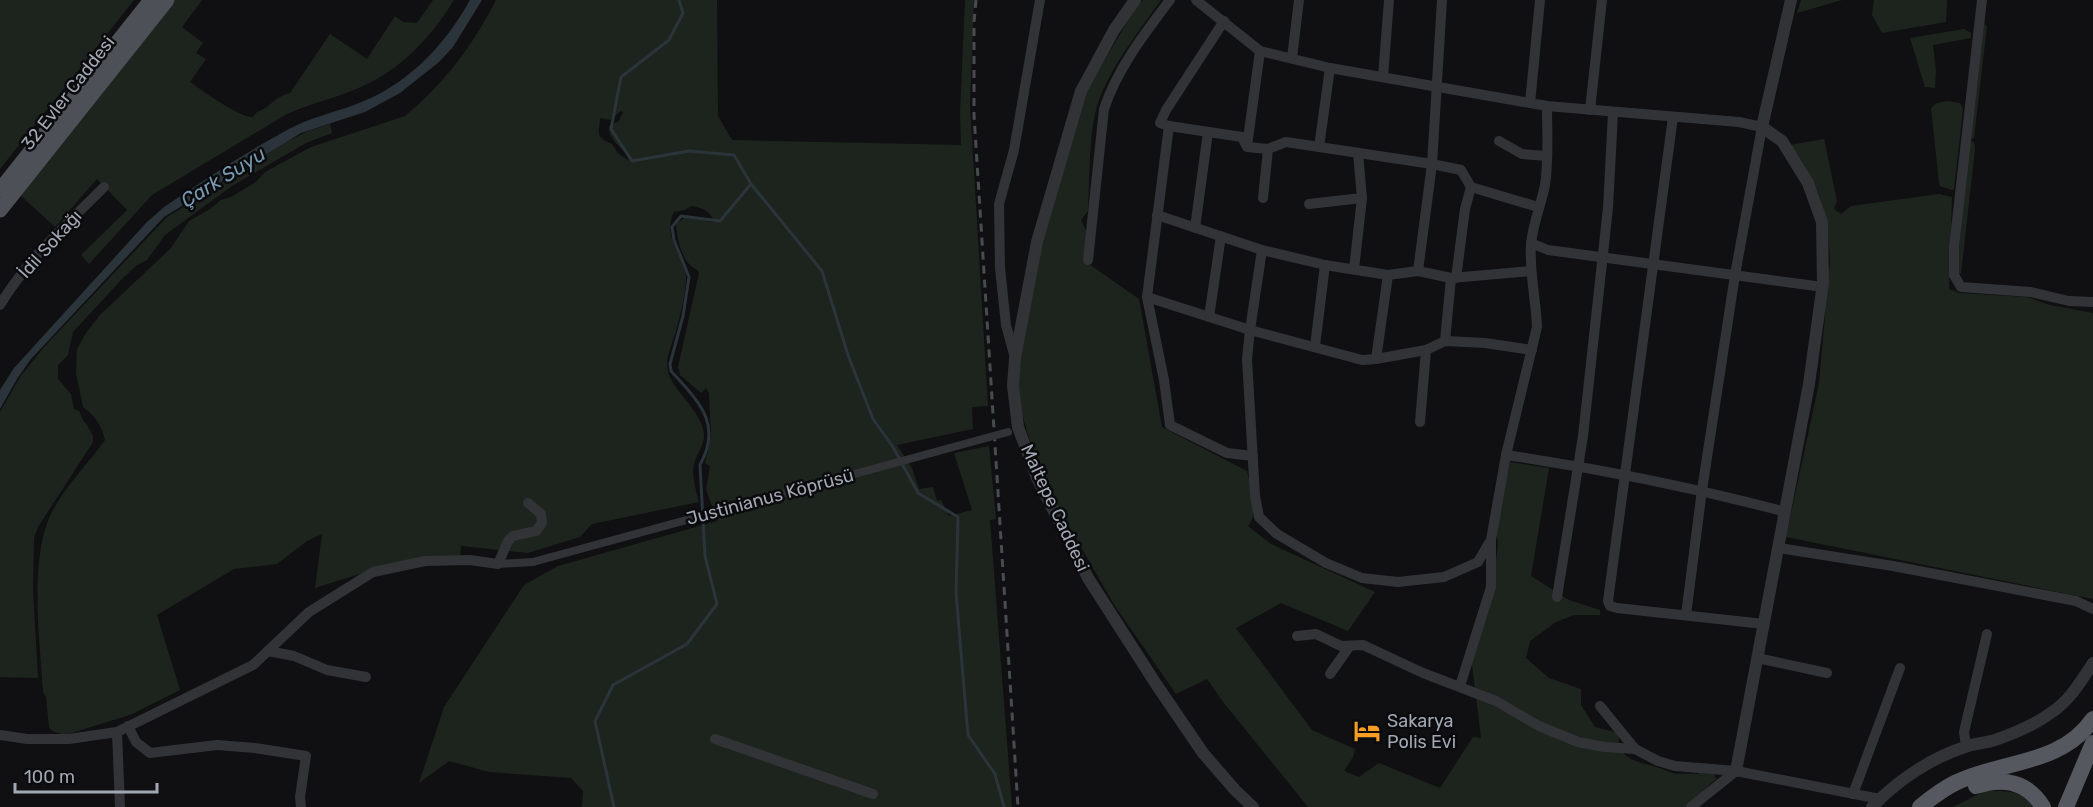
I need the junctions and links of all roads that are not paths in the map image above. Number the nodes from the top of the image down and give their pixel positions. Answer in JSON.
{"nodes":[{"id":1,"x":151,"y":0,"type":"edge"},
{"id":2,"x":167,"y":0,"type":"edge"},
{"id":3,"x":1040,"y":0,"type":"edge"},
{"id":4,"x":1170,"y":0,"type":"edge"},
{"id":5,"x":1197,"y":0,"type":"edge"},
{"id":6,"x":1299,"y":0,"type":"edge"},
{"id":7,"x":1389,"y":0,"type":"edge"},
{"id":8,"x":1442,"y":0,"type":"edge"},
{"id":9,"x":1540,"y":0,"type":"edge"},
{"id":10,"x":1602,"y":0,"type":"edge"},
{"id":11,"x":1791,"y":0,"type":"edge"},
{"id":12,"x":1982,"y":0,"type":"edge"},
{"id":13,"x":1130,"y":1,"type":"edge"},
{"id":14,"x":1224,"y":21,"type":"junction"},
{"id":15,"x":1260,"y":51,"type":"junction"},
{"id":16,"x":1292,"y":58,"type":"junction"},
{"id":17,"x":1330,"y":68,"type":"junction"},
{"id":18,"x":1383,"y":77,"type":"junction"},
{"id":19,"x":1436,"y":86,"type":"junction"},
{"id":20,"x":1530,"y":103,"type":"junction"},
{"id":21,"x":1547,"y":106,"type":"junction"},
{"id":22,"x":1590,"y":110,"type":"junction"},
{"id":23,"x":1613,"y":113,"type":"junction"},
{"id":24,"x":1673,"y":117,"type":"junction"},
{"id":25,"x":1169,"y":126,"type":"junction"},
{"id":26,"x":1762,"y":127,"type":"junction"},
{"id":27,"x":1208,"y":132,"type":"junction"},
{"id":28,"x":1499,"y":141,"type":"dead end"},
{"id":29,"x":1247,"y":147,"type":"junction"},
{"id":30,"x":1319,"y":147,"type":"junction"},
{"id":31,"x":1268,"y":149,"type":"junction"},
{"id":32,"x":1358,"y":153,"type":"junction"},
{"id":33,"x":1547,"y":156,"type":"junction"},
{"id":34,"x":1432,"y":164,"type":"junction"},
{"id":35,"x":104,"y":187,"type":"dead end"},
{"id":36,"x":1471,"y":187,"type":"junction"},
{"id":37,"x":0,"y":190,"type":"edge"},
{"id":38,"x":1263,"y":198,"type":"dead end"},
{"id":39,"x":1362,"y":198,"type":"junction"},
{"id":40,"x":1309,"y":204,"type":"dead end"},
{"id":41,"x":1538,"y":207,"type":"junction"},
{"id":42,"x":0,"y":210,"type":"edge"},
{"id":43,"x":1157,"y":215,"type":"junction"},
{"id":44,"x":1195,"y":228,"type":"junction"},
{"id":45,"x":1221,"y":236,"type":"junction"},
{"id":46,"x":1531,"y":243,"type":"junction"},
{"id":47,"x":1263,"y":250,"type":"junction"},
{"id":48,"x":1602,"y":257,"type":"junction"},
{"id":49,"x":1088,"y":260,"type":"dead end"},
{"id":50,"x":1325,"y":265,"type":"junction"},
{"id":51,"x":1653,"y":265,"type":"junction"},
{"id":52,"x":1354,"y":270,"type":"junction"},
{"id":53,"x":1418,"y":271,"type":"junction"},
{"id":54,"x":1531,"y":271,"type":"junction"},
{"id":55,"x":1388,"y":275,"type":"junction"},
{"id":56,"x":1735,"y":275,"type":"junction"},
{"id":57,"x":1453,"y":278,"type":"junction"},
{"id":58,"x":1823,"y":287,"type":"junction"},
{"id":59,"x":1147,"y":297,"type":"junction"},
{"id":60,"x":2093,"y":302,"type":"edge"},
{"id":61,"x":0,"y":305,"type":"edge"},
{"id":62,"x":1209,"y":316,"type":"junction"},
{"id":63,"x":1250,"y":330,"type":"junction"},
{"id":64,"x":1445,"y":341,"type":"junction"},
{"id":65,"x":1315,"y":346,"type":"junction"},
{"id":66,"x":1426,"y":350,"type":"junction"},
{"id":67,"x":1532,"y":350,"type":"junction"},
{"id":68,"x":1015,"y":358,"type":"junction"},
{"id":69,"x":1376,"y":359,"type":"junction"},
{"id":70,"x":1420,"y":422,"type":"dead end"},
{"id":71,"x":1013,"y":429,"type":"junction"},
{"id":72,"x":1506,"y":455,"type":"junction"},
{"id":73,"x":1253,"y":456,"type":"junction"},
{"id":74,"x":1578,"y":466,"type":"junction"},
{"id":75,"x":1626,"y":474,"type":"junction"},
{"id":76,"x":1702,"y":490,"type":"junction"},
{"id":77,"x":528,"y":503,"type":"dead end"},
{"id":78,"x":1786,"y":512,"type":"junction"},
{"id":79,"x":1491,"y":540,"type":"junction"},
{"id":80,"x":1779,"y":548,"type":"junction"},
{"id":81,"x":498,"y":564,"type":"junction"},
{"id":82,"x":1557,"y":597,"type":"dead end"},
{"id":83,"x":2093,"y":609,"type":"edge"},
{"id":84,"x":1686,"y":615,"type":"junction"},
{"id":85,"x":1764,"y":624,"type":"junction"},
{"id":86,"x":1987,"y":634,"type":"dead end"},
{"id":87,"x":1297,"y":636,"type":"dead end"},
{"id":88,"x":1349,"y":647,"type":"junction"},
{"id":89,"x":268,"y":651,"type":"junction"},
{"id":90,"x":1757,"y":658,"type":"junction"},
{"id":91,"x":2093,"y":663,"type":"edge"},
{"id":92,"x":1900,"y":668,"type":"dead end"},
{"id":93,"x":1827,"y":673,"type":"dead end"},
{"id":94,"x":1330,"y":674,"type":"dead end"},
{"id":95,"x":366,"y":676,"type":"dead end"},
{"id":96,"x":1460,"y":686,"type":"junction"},
{"id":97,"x":1600,"y":706,"type":"dead end"},
{"id":98,"x":2093,"y":719,"type":"edge"},
{"id":99,"x":129,"y":726,"type":"junction"},
{"id":100,"x":117,"y":732,"type":"junction"},
{"id":101,"x":0,"y":735,"type":"edge"},
{"id":102,"x":715,"y":739,"type":"dead end"},
{"id":103,"x":2093,"y":743,"type":"edge"},
{"id":104,"x":1966,"y":746,"type":"junction"},
{"id":105,"x":1635,"y":749,"type":"junction"},
{"id":106,"x":1736,"y":771,"type":"junction"},
{"id":107,"x":873,"y":794,"type":"dead end"},
{"id":108,"x":1853,"y":794,"type":"junction"},
{"id":109,"x":1876,"y":803,"type":"edge"},
{"id":110,"x":120,"y":807,"type":"edge"},
{"id":111,"x":301,"y":807,"type":"edge"},
{"id":112,"x":1253,"y":807,"type":"edge"},
{"id":113,"x":1691,"y":807,"type":"edge"},
{"id":114,"x":1920,"y":807,"type":"edge"},
{"id":115,"x":1938,"y":807,"type":"edge"},
{"id":116,"x":2043,"y":807,"type":"edge"},
{"id":117,"x":2066,"y":807,"type":"edge"}],
"edges":[{"from":1,"to":37,"type":"main road","name":"32 Evler Caddesi"},
{"from":2,"to":42,"type":"main road","name":"32 Evler Caddesi"},
{"from":3,"to":68,"type":"street"},
{"from":4,"to":49,"type":"street"},
{"from":5,"to":14,"type":"street"},
{"from":6,"to":16,"type":"street"},
{"from":7,"to":18,"type":"street"},
{"from":8,"to":19,"type":"street"},
{"from":9,"to":20,"type":"street"},
{"from":10,"to":22,"type":"street"},
{"from":11,"to":26,"type":"street"},
{"from":12,"to":60,"type":"street"},
{"from":13,"to":68,"type":"street","name":"Maltepe Caddesi"},
{"from":14,"to":15,"type":"street"},
{"from":14,"to":25,"type":"street"},
{"from":15,"to":16,"type":"street"},
{"from":15,"to":29,"type":"street"},
{"from":16,"to":17,"type":"street"},
{"from":17,"to":18,"type":"street"},
{"from":17,"to":30,"type":"street"},
{"from":18,"to":19,"type":"street"},
{"from":19,"to":20,"type":"street"},
{"from":19,"to":34,"type":"street"},
{"from":20,"to":21,"type":"street"},
{"from":21,"to":22,"type":"street"},
{"from":21,"to":33,"type":"street"},
{"from":22,"to":23,"type":"street"},
{"from":23,"to":24,"type":"street"},
{"from":23,"to":48,"type":"street"},
{"from":24,"to":26,"type":"street"},
{"from":24,"to":51,"type":"street"},
{"from":25,"to":27,"type":"street"},
{"from":25,"to":43,"type":"street"},
{"from":26,"to":56,"type":"street"},
{"from":26,"to":58,"type":"street"},
{"from":27,"to":29,"type":"street"},
{"from":27,"to":44,"type":"street"},
{"from":28,"to":33,"type":"street"},
{"from":29,"to":31,"type":"street"},
{"from":30,"to":31,"type":"street"},
{"from":30,"to":32,"type":"street"},
{"from":31,"to":38,"type":"street"},
{"from":32,"to":34,"type":"street"},
{"from":32,"to":39,"type":"street"},
{"from":33,"to":41,"type":"street"},
{"from":34,"to":36,"type":"street"},
{"from":34,"to":53,"type":"street"},
{"from":35,"to":61,"type":"street","name":"İdil Sokağı"},
{"from":36,"to":41,"type":"street"},
{"from":36,"to":57,"type":"street"},
{"from":39,"to":40,"type":"street"},
{"from":39,"to":52,"type":"street"},
{"from":41,"to":46,"type":"street"},
{"from":43,"to":44,"type":"street"},
{"from":43,"to":59,"type":"street"},
{"from":44,"to":45,"type":"street"},
{"from":45,"to":47,"type":"street"},
{"from":45,"to":62,"type":"street"},
{"from":46,"to":48,"type":"street"},
{"from":46,"to":54,"type":"street"},
{"from":47,"to":50,"type":"street"},
{"from":47,"to":63,"type":"street"},
{"from":48,"to":51,"type":"street"},
{"from":48,"to":74,"type":"street"},
{"from":50,"to":52,"type":"street"},
{"from":50,"to":65,"type":"street"},
{"from":51,"to":56,"type":"street"},
{"from":51,"to":75,"type":"street"},
{"from":52,"to":55,"type":"street"},
{"from":53,"to":55,"type":"street"},
{"from":53,"to":57,"type":"street"},
{"from":54,"to":57,"type":"street"},
{"from":54,"to":67,"type":"street"},
{"from":55,"to":69,"type":"street"},
{"from":56,"to":58,"type":"street"},
{"from":56,"to":76,"type":"street"},
{"from":57,"to":64,"type":"street"},
{"from":58,"to":78,"type":"street"},
{"from":59,"to":62,"type":"street"},
{"from":59,"to":73,"type":"street"},
{"from":62,"to":63,"type":"street"},
{"from":63,"to":65,"type":"street"},
{"from":63,"to":73,"type":"street"},
{"from":64,"to":66,"type":"street"},
{"from":64,"to":67,"type":"street"},
{"from":65,"to":69,"type":"street"},
{"from":66,"to":69,"type":"street"},
{"from":66,"to":70,"type":"street"},
{"from":67,"to":72,"type":"street"},
{"from":68,"to":71,"type":"street","name":"Maltepe Caddesi"},
{"from":71,"to":81,"type":"street","name":"Justinianus Köprüsü","bridge":true},
{"from":71,"to":112,"type":"street","name":"Maltepe Caddesi"},
{"from":72,"to":74,"type":"street"},
{"from":72,"to":79,"type":"street"},
{"from":73,"to":79,"type":"street"},
{"from":74,"to":75,"type":"street"},
{"from":74,"to":82,"type":"street"},
{"from":75,"to":76,"type":"street"},
{"from":75,"to":84,"type":"street"},
{"from":76,"to":78,"type":"street"},
{"from":76,"to":84,"type":"street"},
{"from":77,"to":81,"type":"street"},
{"from":78,"to":80,"type":"street"},
{"from":79,"to":96,"type":"street"},
{"from":80,"to":83,"type":"street"},
{"from":80,"to":85,"type":"street"},
{"from":81,"to":89,"type":"street"},
{"from":84,"to":85,"type":"street"},
{"from":85,"to":90,"type":"street"},
{"from":86,"to":104,"type":"street"},
{"from":87,"to":88,"type":"street"},
{"from":88,"to":94,"type":"street"},
{"from":88,"to":96,"type":"street"},
{"from":89,"to":95,"type":"street"},
{"from":89,"to":99,"type":"street"},
{"from":90,"to":93,"type":"street"},
{"from":90,"to":106,"type":"street"},
{"from":91,"to":104,"type":"street"},
{"from":92,"to":108,"type":"street"},
{"from":96,"to":105,"type":"street"},
{"from":97,"to":105,"type":"street"},
{"from":98,"to":114,"type":"highway"},
{"from":99,"to":100,"type":"street"},
{"from":99,"to":111,"type":"street"},
{"from":100,"to":101,"type":"street"},
{"from":100,"to":110,"type":"street"},
{"from":102,"to":107,"type":"street"},
{"from":103,"to":117,"type":"highway"},
{"from":104,"to":109,"type":"street"},
{"from":105,"to":106,"type":"street"},
{"from":106,"to":108,"type":"street"},
{"from":106,"to":113,"type":"street"},
{"from":108,"to":109,"type":"street"},
{"from":115,"to":116,"type":"highway"}]}
